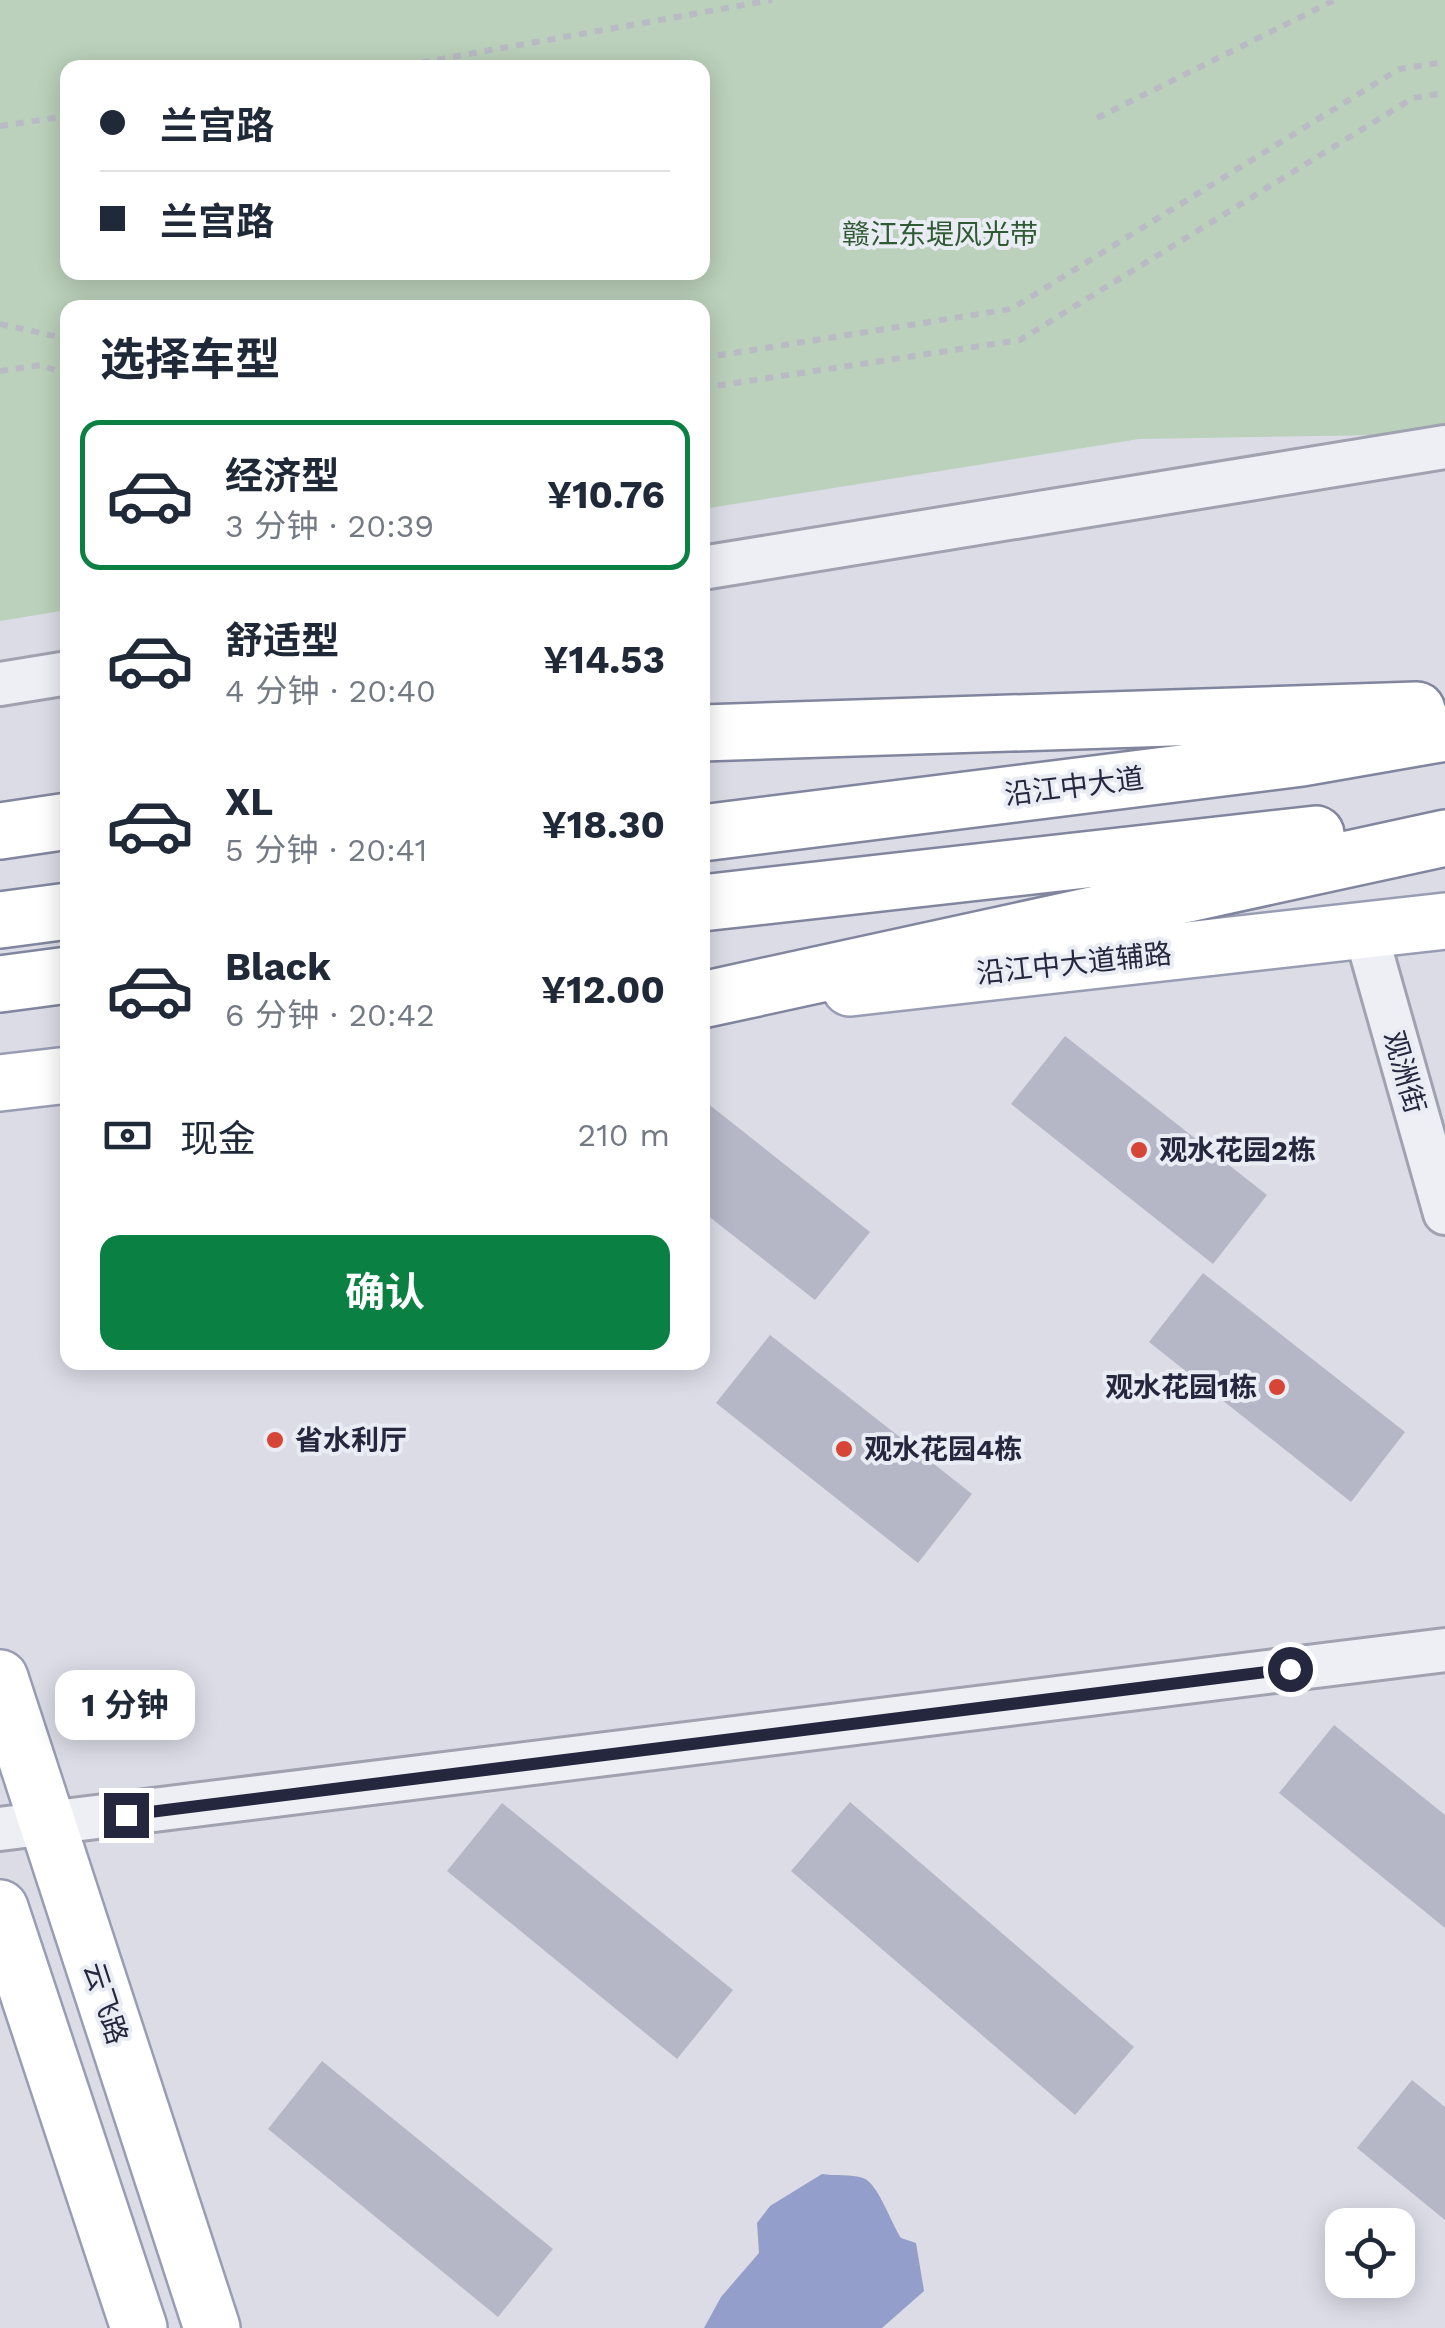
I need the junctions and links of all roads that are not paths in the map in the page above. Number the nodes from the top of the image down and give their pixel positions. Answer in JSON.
{"nodes":[{"id":1,"x":1445,"y":447,"type":"edge"},
{"id":2,"x":710,"y":567,"type":"edge"},
{"id":3,"x":60,"y":673,"type":"edge"},
{"id":4,"x":0,"y":684,"type":"edge"},
{"id":5,"x":1445,"y":709,"type":"edge"},
{"id":6,"x":710,"y":733,"type":"edge"},
{"id":7,"x":1445,"y":733,"type":"edge"},
{"id":8,"x":1445,"y":820,"type":"edge"},
{"id":9,"x":60,"y":822,"type":"edge"},
{"id":10,"x":0,"y":831,"type":"edge"},
{"id":11,"x":710,"y":831,"type":"edge"},
{"id":12,"x":1445,"y":838,"type":"edge"},
{"id":13,"x":710,"y":902,"type":"edge"},
{"id":14,"x":60,"y":912,"type":"edge"},
{"id":15,"x":0,"y":920,"type":"edge"},
{"id":16,"x":1445,"y":920,"type":"edge"},
{"id":17,"x":1364,"y":930,"type":"junction"},
{"id":18,"x":60,"y":976,"type":"edge"},
{"id":19,"x":0,"y":984,"type":"edge"},
{"id":20,"x":710,"y":1000,"type":"edge"},
{"id":21,"x":710,"y":1001,"type":"edge"},
{"id":22,"x":60,"y":1077,"type":"edge"},
{"id":23,"x":0,"y":1083,"type":"edge"},
{"id":24,"x":1445,"y":1214,"type":"edge"},
{"id":25,"x":1445,"y":1650,"type":"edge"},
{"id":26,"x":0,"y":1678,"type":"edge"},
{"id":27,"x":24,"y":1827,"type":"edge"},
{"id":28,"x":0,"y":1908,"type":"edge"},
{"id":29,"x":140,"y":2328,"type":"edge"},
{"id":30,"x":212,"y":2328,"type":"edge"}],
"edges":[{"from":1,"to":2,"type":"street"},
{"from":3,"to":4,"type":"street"},
{"from":5,"to":6,"type":"main road"},
{"from":7,"to":11,"type":"main road","name":"沿江中大道"},
{"from":8,"to":13,"type":"main road"},
{"from":9,"to":10,"type":"main road"},
{"from":12,"to":20,"type":"main road"},
{"from":14,"to":15,"type":"main road"},
{"from":16,"to":17,"type":"main road","name":"沿江中大道辅路"},
{"from":17,"to":21,"type":"main road","name":"沿江中大道辅路"},
{"from":17,"to":24,"type":"street","name":"观洲街"},
{"from":18,"to":19,"type":"main road"},
{"from":22,"to":23,"type":"main road"},
{"from":25,"to":27,"type":"street"},
{"from":26,"to":27,"type":"main road","name":"云飞路"},
{"from":27,"to":30,"type":"main road","name":"云飞路"},
{"from":28,"to":29,"type":"main road"}]}
